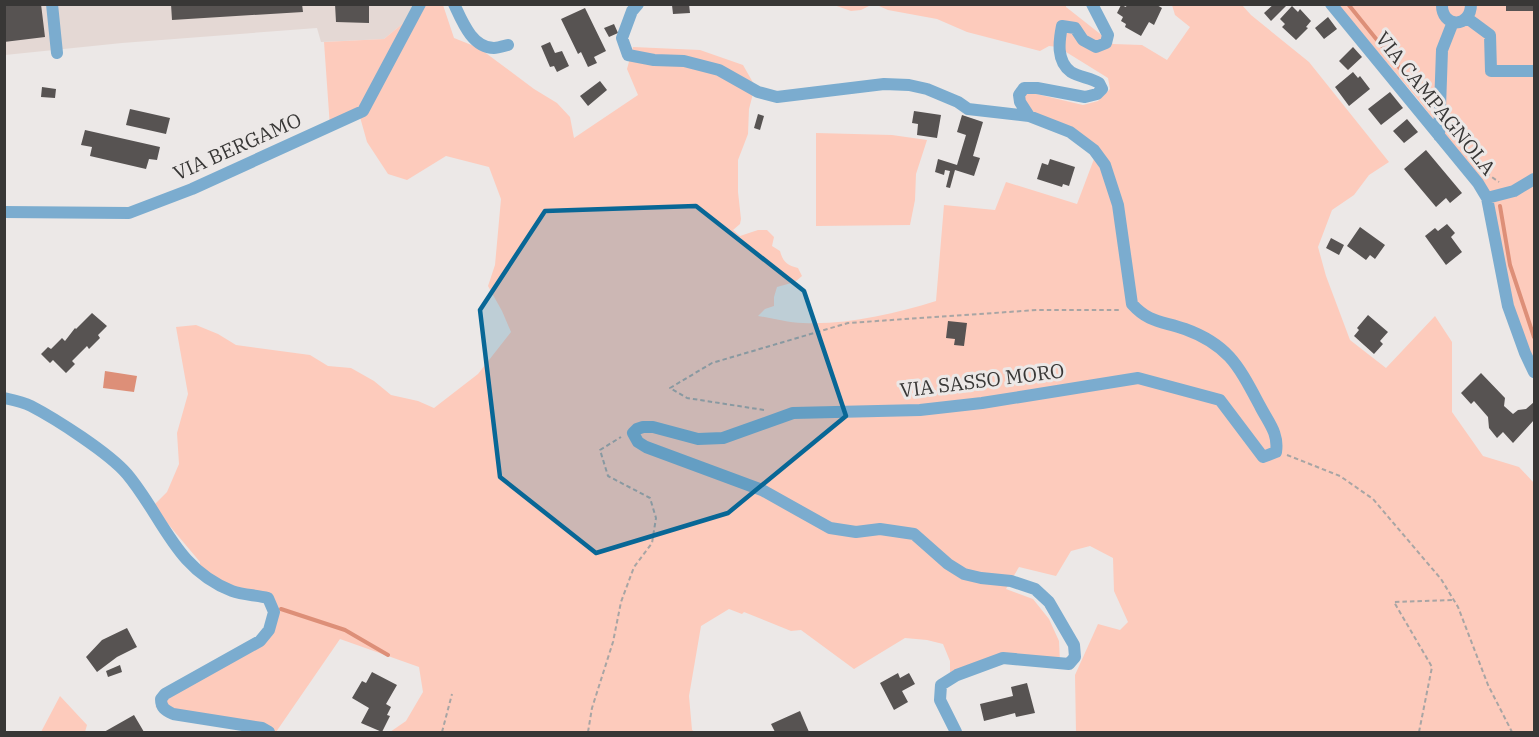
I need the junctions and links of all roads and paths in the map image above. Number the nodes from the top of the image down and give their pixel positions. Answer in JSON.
{"nodes":[{"id":1,"x":52,"y":4,"type":"edge"},
{"id":2,"x":420,"y":4,"type":"edge"},
{"id":3,"x":454,"y":4,"type":"edge"},
{"id":4,"x":638,"y":4,"type":"edge"},
{"id":5,"x":1092,"y":4,"type":"edge"},
{"id":6,"x":1330,"y":4,"type":"edge"},
{"id":7,"x":1442,"y":4,"type":"edge"},
{"id":8,"x":1471,"y":4,"type":"edge"},
{"id":9,"x":1467,"y":18,"type":"junction"},
{"id":10,"x":1453,"y":22,"type":"junction"},
{"id":11,"x":508,"y":45,"type":"dead end"},
{"id":12,"x":57,"y":53,"type":"dead end"},
{"id":13,"x":1534,"y":71,"type":"edge"},
{"id":14,"x":1029,"y":116,"type":"junction"},
{"id":15,"x":1439,"y":136,"type":"junction"},
{"id":16,"x":1480,"y":166,"type":"dead end"},
{"id":17,"x":1534,"y":179,"type":"edge"},
{"id":18,"x":1502,"y":183,"type":"dead end"},
{"id":19,"x":1487,"y":198,"type":"junction"},
{"id":20,"x":4,"y":212,"type":"edge"},
{"id":21,"x":1132,"y":304,"type":"junction"},
{"id":22,"x":1534,"y":372,"type":"edge"},
{"id":23,"x":4,"y":398,"type":"edge"},
{"id":24,"x":772,"y":411,"type":"dead end"},
{"id":25,"x":633,"y":433,"type":"junction"},
{"id":26,"x":1276,"y":452,"type":"junction"},
{"id":27,"x":1454,"y":600,"type":"junction"},
{"id":28,"x":452,"y":694,"type":"dead end"},
{"id":29,"x":269,"y":732,"type":"edge"},
{"id":30,"x":442,"y":732,"type":"edge"},
{"id":31,"x":588,"y":732,"type":"edge"},
{"id":32,"x":956,"y":732,"type":"edge"},
{"id":33,"x":1419,"y":732,"type":"edge"},
{"id":34,"x":1512,"y":732,"type":"edge"}],
"edges":[{"from":1,"to":12,"type":"street"},
{"from":2,"to":20,"type":"street","name":"VIA BERGAMO"},
{"from":3,"to":11,"type":"street"},
{"from":4,"to":14,"type":"street"},
{"from":5,"to":14,"type":"street"},
{"from":6,"to":15,"type":"street","name":"VIA CAMPAGNOLA"},
{"from":7,"to":10,"type":"street"},
{"from":8,"to":9,"type":"street"},
{"from":9,"to":10,"type":"street"},
{"from":9,"to":13,"type":"street"},
{"from":10,"to":15,"type":"street"},
{"from":14,"to":21,"type":"street"},
{"from":15,"to":19,"type":"street","name":"VIA CAMPAGNOLA"},
{"from":16,"to":18,"type":"path"},
{"from":17,"to":19,"type":"street"},
{"from":19,"to":22,"type":"street","name":"VIA CAMPAGNOLA"},
{"from":21,"to":24,"type":"path"},
{"from":21,"to":26,"type":"street"},
{"from":23,"to":29,"type":"street"},
{"from":25,"to":26,"type":"street","name":"VIA SASSO MORO"},
{"from":25,"to":31,"type":"path"},
{"from":25,"to":32,"type":"street"},
{"from":26,"to":27,"type":"path"},
{"from":27,"to":33,"type":"path"},
{"from":27,"to":34,"type":"path"},
{"from":28,"to":30,"type":"path"}]}
